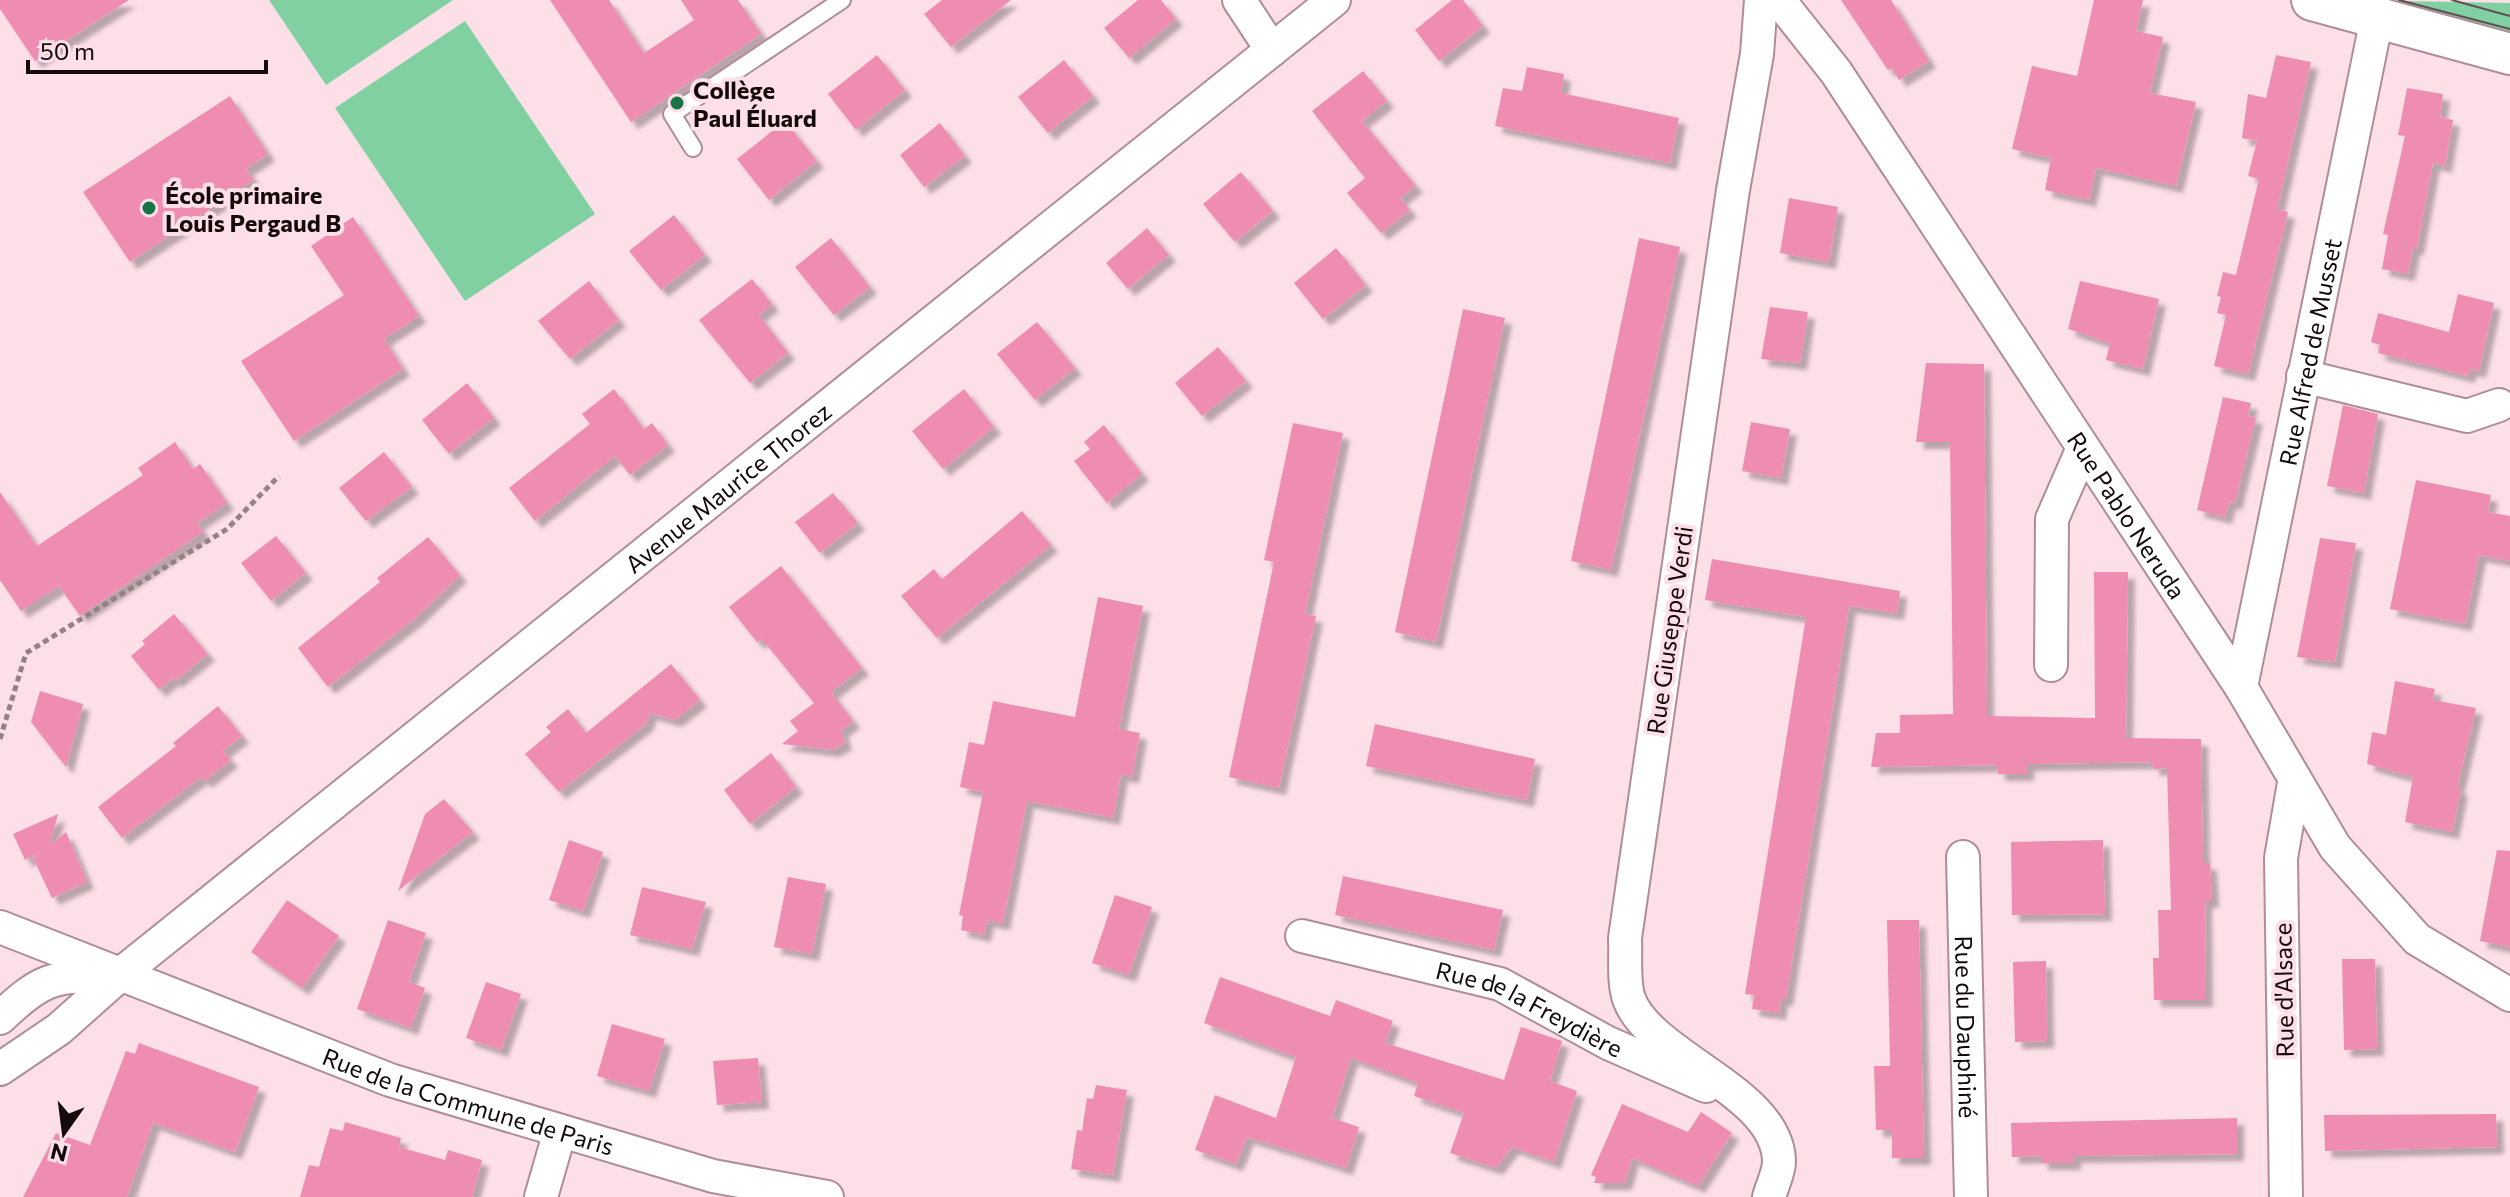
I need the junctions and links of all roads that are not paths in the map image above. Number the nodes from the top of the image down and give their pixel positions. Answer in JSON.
{"nodes":[{"id":1,"x":842,"y":0,"type":"edge"},
{"id":2,"x":1239,"y":0,"type":"edge"},
{"id":3,"x":1334,"y":0,"type":"edge"},
{"id":4,"x":1761,"y":0,"type":"edge"},
{"id":5,"x":1779,"y":0,"type":"edge"},
{"id":6,"x":2312,"y":0,"type":"edge"},
{"id":7,"x":2377,"y":18,"type":"junction"},
{"id":8,"x":1272,"y":50,"type":"junction"},
{"id":9,"x":2510,"y":54,"type":"edge"},
{"id":10,"x":693,"y":148,"type":"dead end"},
{"id":11,"x":2303,"y":376,"type":"junction"},
{"id":12,"x":2499,"y":405,"type":"dead end"},
{"id":13,"x":2083,"y":448,"type":"junction"},
{"id":14,"x":2051,"y":665,"type":"dead end"},
{"id":15,"x":2241,"y":687,"type":"junction"},
{"id":16,"x":2294,"y":783,"type":"junction"},
{"id":17,"x":1963,"y":857,"type":"dead end"},
{"id":18,"x":0,"y":927,"type":"edge"},
{"id":19,"x":1302,"y":936,"type":"dead end"},
{"id":20,"x":122,"y":973,"type":"junction"},
{"id":21,"x":2510,"y":995,"type":"edge"},
{"id":22,"x":0,"y":1018,"type":"edge"},
{"id":23,"x":0,"y":1069,"type":"edge"},
{"id":24,"x":1749,"y":1105,"type":"junction"},
{"id":25,"x":560,"y":1131,"type":"junction"},
{"id":26,"x":541,"y":1197,"type":"edge"},
{"id":27,"x":827,"y":1197,"type":"edge"},
{"id":28,"x":1769,"y":1197,"type":"edge"},
{"id":29,"x":1971,"y":1197,"type":"edge"},
{"id":30,"x":2286,"y":1197,"type":"edge"}],
"edges":[{"from":1,"to":10,"type":"lane"},
{"from":2,"to":8,"type":"street"},
{"from":3,"to":8,"type":"street","name":"Avenue Maurice Thorez"},
{"from":4,"to":24,"type":"street","name":"Rue Giuseppe Verdi"},
{"from":5,"to":13,"type":"street","name":"Rue Pablo Neruda"},
{"from":6,"to":7,"type":"street"},
{"from":7,"to":9,"type":"street"},
{"from":7,"to":11,"type":"street","name":"Rue Alfred de Musset"},
{"from":8,"to":20,"type":"street","name":"Avenue Maurice Thorez"},
{"from":11,"to":12,"type":"street"},
{"from":11,"to":15,"type":"street","name":"Rue Alfred de Musset"},
{"from":13,"to":14,"type":"street"},
{"from":13,"to":15,"type":"street","name":"Rue Pablo Neruda"},
{"from":15,"to":16,"type":"street","name":"Rue Pablo Neruda"},
{"from":16,"to":21,"type":"street","name":"Rue Pablo Neruda"},
{"from":16,"to":30,"type":"street","name":"Rue d'Alsace"},
{"from":17,"to":29,"type":"street","name":"Rue du Dauphiné"},
{"from":18,"to":20,"type":"street","name":"Rue de la Commune de Paris"},
{"from":19,"to":24,"type":"street","name":"Rue de la Freydière"},
{"from":20,"to":22,"type":"street"},
{"from":20,"to":23,"type":"street","name":"Avenue Maurice Thorez"},
{"from":20,"to":25,"type":"street","name":"Rue de la Commune de Paris"},
{"from":24,"to":28,"type":"street","name":"Rue Giuseppe Verdi"},
{"from":25,"to":26,"type":"street"},
{"from":25,"to":27,"type":"street","name":"Rue de la Commune de Paris"}]}
